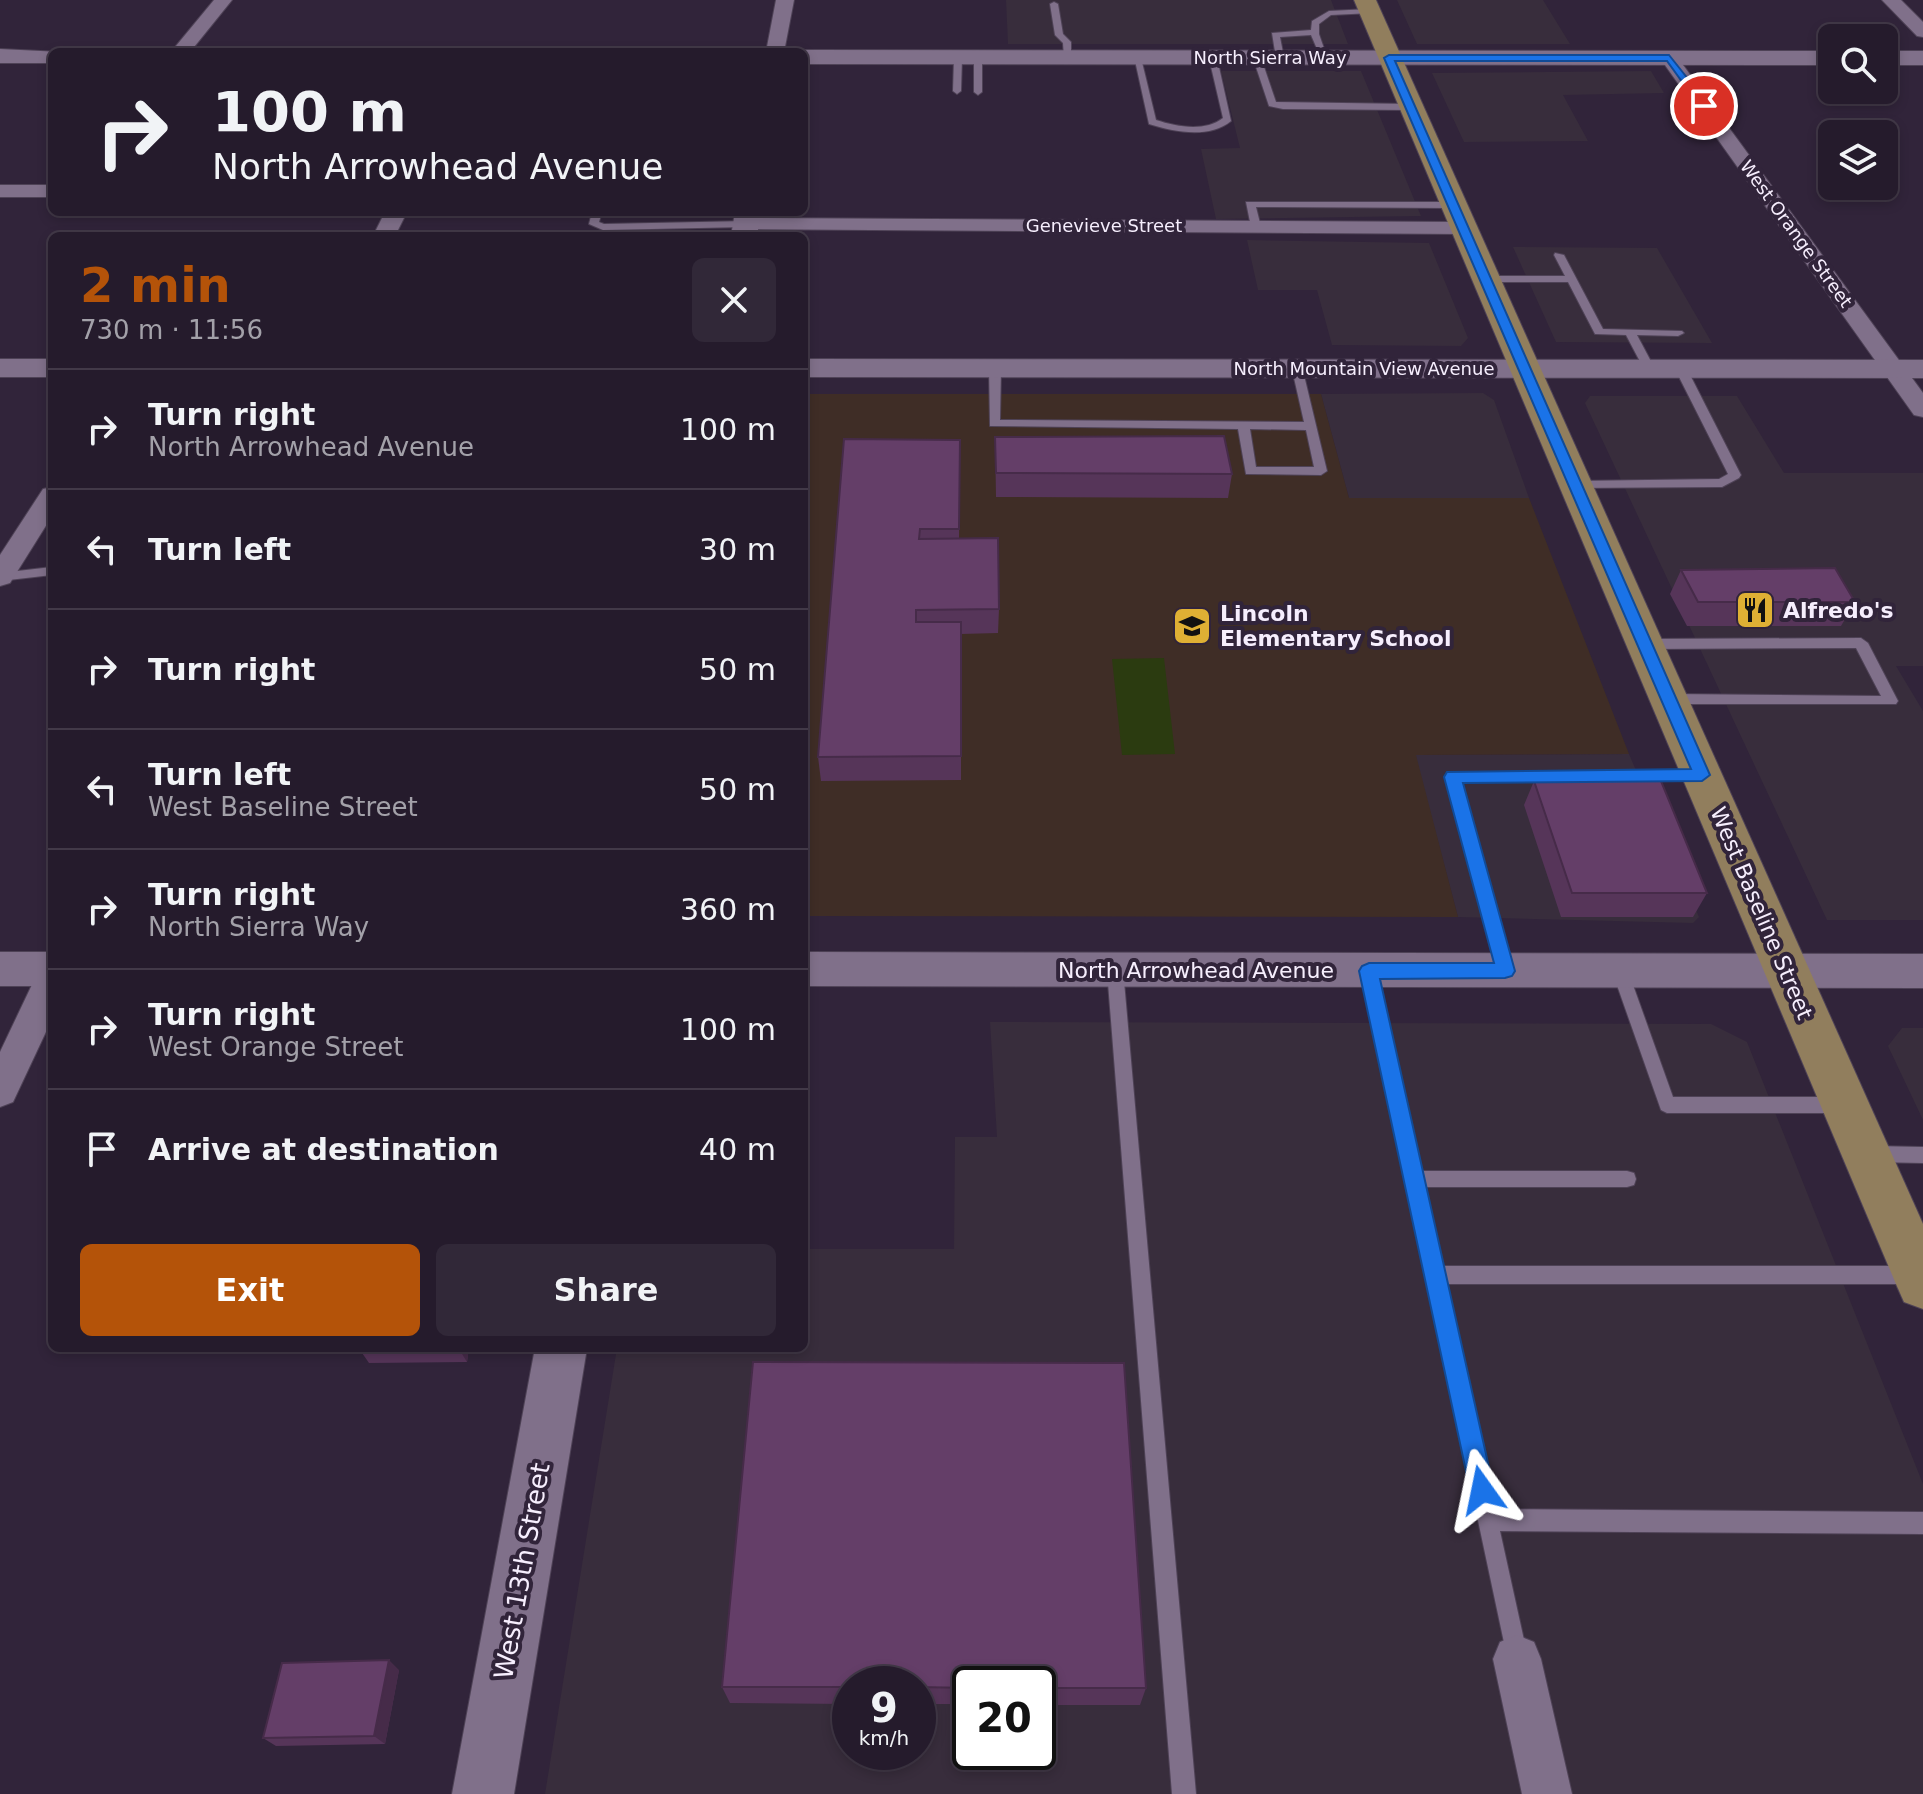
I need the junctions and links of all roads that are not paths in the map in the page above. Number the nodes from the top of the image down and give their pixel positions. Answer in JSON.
{"nodes":[{"id":1,"x":223,"y":0,"type":"edge"},
{"id":2,"x":785,"y":0,"type":"edge"},
{"id":3,"x":1891,"y":0,"type":"edge"},
{"id":4,"x":1054,"y":4,"type":"dead end"},
{"id":5,"x":1367,"y":5,"type":"edge"},
{"id":6,"x":1315,"y":32,"type":"junction"},
{"id":7,"x":1923,"y":32,"type":"edge"},
{"id":8,"x":183,"y":48,"type":"edge"},
{"id":9,"x":776,"y":48,"type":"edge"},
{"id":10,"x":0,"y":56,"type":"edge"},
{"id":11,"x":48,"y":56,"type":"edge"},
{"id":12,"x":808,"y":57,"type":"edge"},
{"id":13,"x":968,"y":58,"type":"junction"},
{"id":14,"x":1068,"y":58,"type":"junction"},
{"id":15,"x":1137,"y":58,"type":"junction"},
{"id":16,"x":1213,"y":58,"type":"junction"},
{"id":17,"x":1269,"y":58,"type":"junction"},
{"id":18,"x":1325,"y":58,"type":"junction"},
{"id":19,"x":1389,"y":58,"type":"junction"},
{"id":20,"x":1669,"y":58,"type":"junction"},
{"id":21,"x":1818,"y":58,"type":"edge"},
{"id":22,"x":1898,"y":58,"type":"edge"},
{"id":23,"x":1923,"y":58,"type":"edge"},
{"id":24,"x":957,"y":91,"type":"dead end"},
{"id":25,"x":978,"y":92,"type":"dead end"},
{"id":26,"x":1410,"y":107,"type":"junction"},
{"id":27,"x":0,"y":191,"type":"edge"},
{"id":28,"x":48,"y":191,"type":"edge"},
{"id":29,"x":596,"y":216,"type":"edge"},
{"id":30,"x":1458,"y":216,"type":"junction"},
{"id":31,"x":746,"y":224,"type":"edge"},
{"id":32,"x":1559,"y":255,"type":"dead end"},
{"id":33,"x":1485,"y":279,"type":"junction"},
{"id":34,"x":1571,"y":279,"type":"junction"},
{"id":35,"x":1630,"y":332,"type":"junction"},
{"id":36,"x":1678,"y":333,"type":"dead end"},
{"id":37,"x":0,"y":368,"type":"edge"},
{"id":38,"x":48,"y":368,"type":"edge"},
{"id":39,"x":808,"y":368,"type":"edge"},
{"id":40,"x":995,"y":369,"type":"junction"},
{"id":41,"x":1298,"y":369,"type":"junction"},
{"id":42,"x":1525,"y":369,"type":"junction"},
{"id":43,"x":1649,"y":369,"type":"junction"},
{"id":44,"x":1681,"y":369,"type":"junction"},
{"id":45,"x":1908,"y":369,"type":"edge"},
{"id":46,"x":1923,"y":410,"type":"edge"},
{"id":47,"x":1243,"y":425,"type":"junction"},
{"id":48,"x":1311,"y":426,"type":"junction"},
{"id":49,"x":1575,"y":485,"type":"junction"},
{"id":50,"x":48,"y":505,"type":"edge"},
{"id":51,"x":48,"y":571,"type":"edge"},
{"id":52,"x":0,"y":577,"type":"edge"},
{"id":53,"x":1644,"y":644,"type":"junction"},
{"id":54,"x":1668,"y":699,"type":"junction"},
{"id":55,"x":1702,"y":775,"type":"junction"},
{"id":56,"x":0,"y":969,"type":"edge"},
{"id":57,"x":48,"y":969,"type":"edge"},
{"id":58,"x":808,"y":969,"type":"edge"},
{"id":59,"x":1115,"y":970,"type":"junction"},
{"id":60,"x":1369,"y":971,"type":"junction"},
{"id":61,"x":1505,"y":971,"type":"junction"},
{"id":62,"x":1620,"y":971,"type":"junction"},
{"id":63,"x":1787,"y":971,"type":"junction"},
{"id":64,"x":1923,"y":971,"type":"edge"},
{"id":65,"x":48,"y":989,"type":"edge"},
{"id":66,"x":0,"y":1091,"type":"edge"},
{"id":67,"x":1845,"y":1105,"type":"junction"},
{"id":68,"x":1866,"y":1153,"type":"junction"},
{"id":69,"x":1923,"y":1155,"type":"edge"},
{"id":70,"x":1414,"y":1179,"type":"junction"},
{"id":71,"x":1627,"y":1179,"type":"dead end"},
{"id":72,"x":1435,"y":1275,"type":"junction"},
{"id":73,"x":1921,"y":1280,"type":"edge"},
{"id":74,"x":560,"y":1352,"type":"edge"},
{"id":75,"x":1488,"y":1520,"type":"junction"},
{"id":76,"x":1923,"y":1523,"type":"edge"},
{"id":77,"x":1517,"y":1659,"type":"joint"},
{"id":78,"x":483,"y":1794,"type":"edge"},
{"id":79,"x":1184,"y":1794,"type":"edge"},
{"id":80,"x":1547,"y":1794,"type":"edge"}],
"edges":[{"from":1,"to":8,"type":"street"},
{"from":2,"to":9,"type":"street"},
{"from":3,"to":7,"type":"street"},
{"from":4,"to":14,"type":"lane"},
{"from":5,"to":6,"type":"lane"},
{"from":5,"to":19,"type":"main road","name":"West Baseline Street"},
{"from":6,"to":17,"type":"lane"},
{"from":6,"to":18,"type":"lane"},
{"from":10,"to":11,"type":"street"},
{"from":12,"to":13,"type":"street","name":"North Sierra Way"},
{"from":13,"to":14,"type":"street","name":"North Sierra Way"},
{"from":13,"to":24,"type":"lane"},
{"from":13,"to":25,"type":"lane"},
{"from":14,"to":15,"type":"street","name":"North Sierra Way"},
{"from":15,"to":16,"type":"street","name":"North Sierra Way"},
{"from":15,"to":16,"type":"lane"},
{"from":16,"to":17,"type":"street","name":"North Sierra Way"},
{"from":17,"to":18,"type":"street","name":"North Sierra Way"},
{"from":17,"to":26,"type":"lane"},
{"from":18,"to":19,"type":"street","name":"North Sierra Way"},
{"from":19,"to":20,"type":"street","name":"North Sierra Way"},
{"from":19,"to":26,"type":"main road","name":"West Baseline Street"},
{"from":20,"to":21,"type":"street","name":"North Sierra Way"},
{"from":20,"to":45,"type":"street","name":"West Orange Street"},
{"from":22,"to":23,"type":"street"},
{"from":26,"to":30,"type":"main road","name":"West Baseline Street"},
{"from":27,"to":28,"type":"street"},
{"from":29,"to":31,"type":"lane"},
{"from":30,"to":31,"type":"street","name":"Genevieve Street"},
{"from":30,"to":33,"type":"main road","name":"West Baseline Street"},
{"from":32,"to":34,"type":"lane"},
{"from":33,"to":34,"type":"lane"},
{"from":33,"to":42,"type":"main road","name":"West Baseline Street"},
{"from":34,"to":35,"type":"lane"},
{"from":35,"to":36,"type":"lane"},
{"from":35,"to":43,"type":"lane"},
{"from":37,"to":38,"type":"street"},
{"from":39,"to":40,"type":"street","name":"North Mountain View Avenue"},
{"from":40,"to":41,"type":"street","name":"North Mountain View Avenue"},
{"from":40,"to":47,"type":"lane"},
{"from":41,"to":42,"type":"street","name":"North Mountain View Avenue"},
{"from":41,"to":48,"type":"lane"},
{"from":42,"to":43,"type":"street","name":"North Mountain View Avenue"},
{"from":42,"to":49,"type":"main road","name":"West Baseline Street"},
{"from":43,"to":44,"type":"street","name":"North Mountain View Avenue"},
{"from":44,"to":45,"type":"street","name":"North Mountain View Avenue"},
{"from":44,"to":49,"type":"lane"},
{"from":45,"to":46,"type":"street","name":"West Orange Street"},
{"from":47,"to":48,"type":"lane"},
{"from":47,"to":48,"type":"lane"},
{"from":49,"to":53,"type":"main road","name":"West Baseline Street"},
{"from":50,"to":52,"type":"street"},
{"from":51,"to":52,"type":"lane"},
{"from":53,"to":54,"type":"main road","name":"West Baseline Street"},
{"from":53,"to":54,"type":"lane"},
{"from":54,"to":55,"type":"main road","name":"West Baseline Street"},
{"from":55,"to":61,"type":"lane"},
{"from":55,"to":63,"type":"main road","name":"West Baseline Street"},
{"from":56,"to":57,"type":"street"},
{"from":58,"to":59,"type":"street","name":"North Arrowhead Avenue"},
{"from":59,"to":60,"type":"street","name":"North Arrowhead Avenue"},
{"from":59,"to":79,"type":"lane"},
{"from":60,"to":61,"type":"street","name":"North Arrowhead Avenue"},
{"from":60,"to":70,"type":"lane"},
{"from":61,"to":62,"type":"street","name":"North Arrowhead Avenue"},
{"from":62,"to":63,"type":"street","name":"North Arrowhead Avenue"},
{"from":62,"to":67,"type":"lane"},
{"from":63,"to":64,"type":"street","name":"North Arrowhead Avenue"},
{"from":63,"to":67,"type":"main road","name":"West Baseline Street"},
{"from":65,"to":66,"type":"street"},
{"from":67,"to":68,"type":"main road","name":"West Baseline Street"},
{"from":68,"to":69,"type":"lane"},
{"from":68,"to":73,"type":"main road","name":"West Baseline Street"},
{"from":70,"to":71,"type":"lane"},
{"from":70,"to":72,"type":"lane"},
{"from":72,"to":73,"type":"lane"},
{"from":72,"to":75,"type":"lane"},
{"from":74,"to":78,"type":"street","name":"West 13th Street"},
{"from":75,"to":76,"type":"lane"},
{"from":75,"to":77,"type":"lane"},
{"from":77,"to":80,"type":"street"}]}
